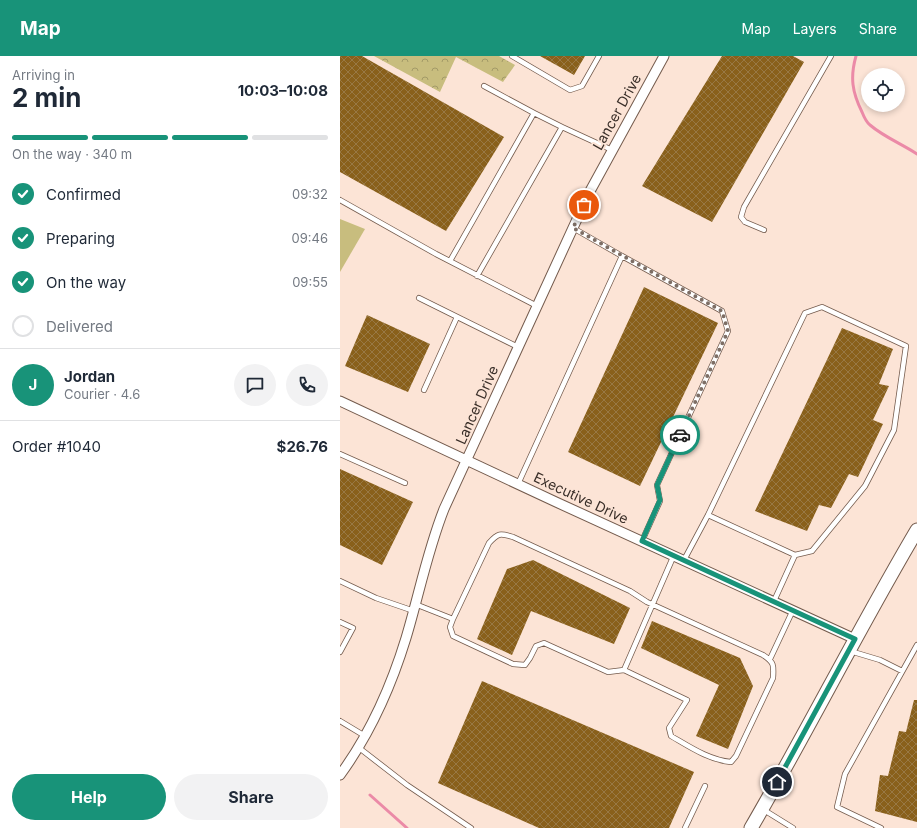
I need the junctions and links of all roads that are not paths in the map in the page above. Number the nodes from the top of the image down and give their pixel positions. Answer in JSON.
{"nodes":[{"id":1,"x":512,"y":56,"type":"edge"},
{"id":2,"x":599,"y":56,"type":"edge"},
{"id":3,"x":664,"y":56,"type":"edge"},
{"id":4,"x":830,"y":56,"type":"edge"},
{"id":5,"x":484,"y":86,"type":"dead end"},
{"id":6,"x":534,"y":113,"type":"junction"},
{"id":7,"x":562,"y":127,"type":"junction"},
{"id":8,"x":612,"y":150,"type":"junction"},
{"id":9,"x":340,"y":200,"type":"edge"},
{"id":10,"x":573,"y":228,"type":"junction"},
{"id":11,"x":764,"y":230,"type":"dead end"},
{"id":12,"x":622,"y":256,"type":"junction"},
{"id":13,"x":450,"y":261,"type":"junction"},
{"id":14,"x":477,"y":276,"type":"junction"},
{"id":15,"x":418,"y":298,"type":"dead end"},
{"id":16,"x":537,"y":306,"type":"junction"},
{"id":17,"x":457,"y":317,"type":"junction"},
{"id":18,"x":518,"y":347,"type":"junction"},
{"id":19,"x":424,"y":390,"type":"dead end"},
{"id":20,"x":340,"y":401,"type":"edge"},
{"id":21,"x":340,"y":454,"type":"edge"},
{"id":22,"x":466,"y":461,"type":"junction"},
{"id":23,"x":405,"y":483,"type":"dead end"},
{"id":24,"x":518,"y":484,"type":"junction"},
{"id":25,"x":708,"y":515,"type":"junction"},
{"id":26,"x":917,"y":530,"type":"edge"},
{"id":27,"x":642,"y":541,"type":"junction"},
{"id":28,"x":674,"y":555,"type":"junction"},
{"id":29,"x":795,"y":555,"type":"junction"},
{"id":30,"x":684,"y":560,"type":"junction"},
{"id":31,"x":340,"y":581,"type":"edge"},
{"id":32,"x":774,"y":601,"type":"junction"},
{"id":33,"x":652,"y":604,"type":"junction"},
{"id":34,"x":415,"y":607,"type":"junction"},
{"id":35,"x":793,"y":610,"type":"junction"},
{"id":36,"x":453,"y":619,"type":"junction"},
{"id":37,"x":340,"y":622,"type":"edge"},
{"id":38,"x":852,"y":644,"type":"junction"},
{"id":39,"x":917,"y":645,"type":"edge"},
{"id":40,"x":340,"y":652,"type":"edge"},
{"id":41,"x":770,"y":660,"type":"junction"},
{"id":42,"x":624,"y":670,"type":"junction"},
{"id":43,"x":902,"y":671,"type":"junction"},
{"id":44,"x":340,"y":721,"type":"edge"},
{"id":45,"x":365,"y":736,"type":"junction"},
{"id":46,"x":358,"y":747,"type":"junction"},
{"id":47,"x":340,"y":775,"type":"edge"},
{"id":48,"x":705,"y":786,"type":"dead end"},
{"id":49,"x":762,"y":809,"type":"junction"},
{"id":50,"x":471,"y":828,"type":"edge"},
{"id":51,"x":685,"y":828,"type":"edge"},
{"id":52,"x":751,"y":828,"type":"edge"},
{"id":53,"x":793,"y":828,"type":"edge"},
{"id":54,"x":881,"y":828,"type":"edge"}],
"edges":[{"from":1,"to":2,"type":"lane"},
{"from":3,"to":8,"type":"street","name":"Lancer Drive"},
{"from":4,"to":11,"type":"lane"},
{"from":5,"to":6,"type":"lane"},
{"from":6,"to":7,"type":"lane"},
{"from":6,"to":13,"type":"lane"},
{"from":7,"to":8,"type":"lane"},
{"from":7,"to":14,"type":"lane"},
{"from":8,"to":10,"type":"street","name":"Lancer Drive"},
{"from":9,"to":13,"type":"lane"},
{"from":10,"to":12,"type":"lane"},
{"from":10,"to":16,"type":"street","name":"Lancer Drive"},
{"from":12,"to":24,"type":"lane"},
{"from":12,"to":27,"type":"lane"},
{"from":13,"to":14,"type":"lane"},
{"from":14,"to":16,"type":"lane"},
{"from":15,"to":17,"type":"lane"},
{"from":16,"to":18,"type":"street","name":"Lancer Drive"},
{"from":17,"to":18,"type":"lane"},
{"from":17,"to":19,"type":"lane"},
{"from":18,"to":22,"type":"street","name":"Lancer Drive"},
{"from":20,"to":22,"type":"street","name":"Executive Drive"},
{"from":21,"to":23,"type":"lane"},
{"from":22,"to":24,"type":"street","name":"Executive Drive"},
{"from":22,"to":34,"type":"street","name":"Lancer Drive"},
{"from":24,"to":27,"type":"street","name":"Executive Drive"},
{"from":25,"to":29,"type":"lane"},
{"from":25,"to":29,"type":"lane"},
{"from":25,"to":30,"type":"lane"},
{"from":26,"to":38,"type":"main road"},
{"from":27,"to":28,"type":"street","name":"Executive Drive"},
{"from":28,"to":30,"type":"street","name":"Executive Drive"},
{"from":28,"to":33,"type":"lane"},
{"from":29,"to":32,"type":"lane"},
{"from":30,"to":32,"type":"street","name":"Executive Drive"},
{"from":31,"to":34,"type":"lane"},
{"from":32,"to":35,"type":"street","name":"Executive Drive"},
{"from":33,"to":36,"type":"lane"},
{"from":33,"to":41,"type":"lane"},
{"from":33,"to":42,"type":"lane"},
{"from":34,"to":36,"type":"lane"},
{"from":34,"to":45,"type":"street","name":"Lancer Drive"},
{"from":35,"to":38,"type":"street","name":"Executive Drive"},
{"from":35,"to":41,"type":"lane"},
{"from":36,"to":42,"type":"lane"},
{"from":37,"to":40,"type":"lane"},
{"from":38,"to":43,"type":"lane"},
{"from":38,"to":49,"type":"main road"},
{"from":39,"to":43,"type":"lane"},
{"from":41,"to":42,"type":"lane"},
{"from":43,"to":54,"type":"lane"},
{"from":44,"to":45,"type":"lane"},
{"from":45,"to":46,"type":"street","name":"Lancer Drive"},
{"from":46,"to":47,"type":"street","name":"Lancer Drive"},
{"from":46,"to":50,"type":"lane"},
{"from":48,"to":51,"type":"lane"},
{"from":49,"to":52,"type":"main road"},
{"from":49,"to":53,"type":"lane"}]}
